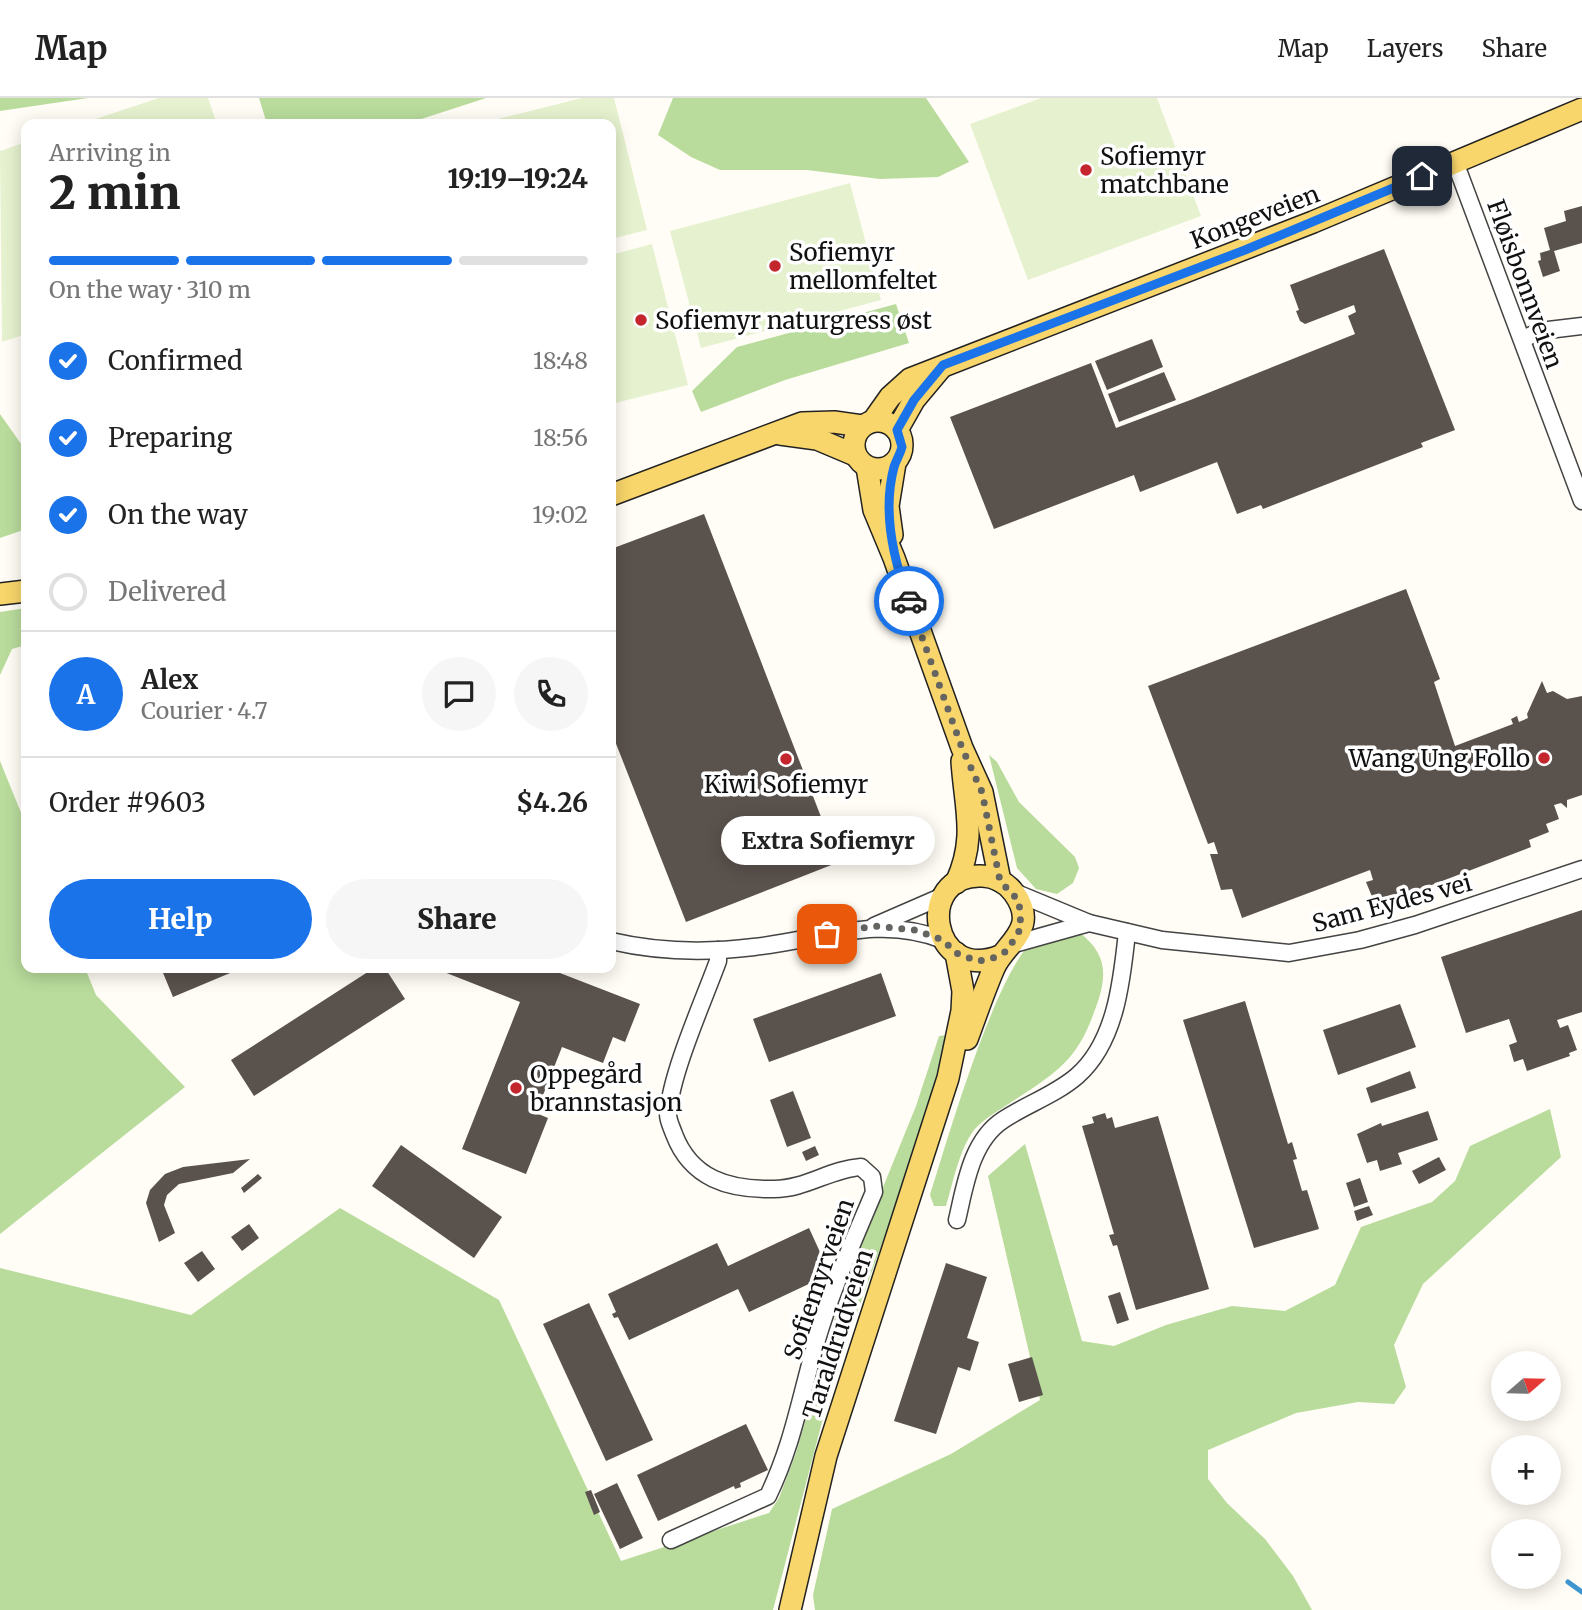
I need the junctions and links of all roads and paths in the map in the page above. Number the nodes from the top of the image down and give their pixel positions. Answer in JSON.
{"nodes":[{"id":1,"x":1582,"y":109,"type":"edge"},
{"id":2,"x":1455,"y":162,"type":"junction"},
{"id":3,"x":1582,"y":326,"type":"edge"},
{"id":4,"x":1522,"y":339,"type":"junction"},
{"id":5,"x":943,"y":365,"type":"junction"},
{"id":6,"x":868,"y":424,"type":"junction"},
{"id":7,"x":897,"y":430,"type":"junction"},
{"id":8,"x":778,"y":434,"type":"junction"},
{"id":9,"x":861,"y":461,"type":"junction"},
{"id":10,"x":895,"y":463,"type":"junction"},
{"id":11,"x":616,"y":493,"type":"edge"},
{"id":12,"x":1582,"y":501,"type":"edge"},
{"id":13,"x":894,"y":558,"type":"junction"},
{"id":14,"x":21,"y":592,"type":"edge"},
{"id":15,"x":0,"y":594,"type":"edge"},
{"id":16,"x":962,"y":748,"type":"junction"},
{"id":17,"x":1582,"y":869,"type":"edge"},
{"id":18,"x":1007,"y":887,"type":"junction"},
{"id":19,"x":950,"y":889,"type":"junction"},
{"id":20,"x":1088,"y":923,"type":"junction"},
{"id":21,"x":874,"y":926,"type":"junction"},
{"id":22,"x":1127,"y":932,"type":"junction"},
{"id":23,"x":616,"y":942,"type":"edge"},
{"id":24,"x":949,"y":947,"type":"junction"},
{"id":25,"x":718,"y":950,"type":"junction"},
{"id":26,"x":1007,"y":950,"type":"junction"},
{"id":27,"x":948,"y":1079,"type":"junction"},
{"id":28,"x":957,"y":1220,"type":"dead end"},
{"id":29,"x":671,"y":1540,"type":"dead end"},
{"id":30,"x":790,"y":1610,"type":"edge"}],
"edges":[{"from":1,"to":2,"type":"main road","name":"Kongeveien"},
{"from":2,"to":4,"type":"street","name":"Fløisbonnveien"},
{"from":2,"to":5,"type":"main road","name":"Kongeveien"},
{"from":3,"to":4,"type":"street"},
{"from":4,"to":12,"type":"street","name":"Fløisbonnveien"},
{"from":5,"to":6,"type":"main road","name":"Kongeveien"},
{"from":5,"to":7,"type":"main road","name":"Kongeveien"},
{"from":6,"to":7,"type":"main road"},
{"from":6,"to":8,"type":"main road"},
{"from":6,"to":9,"type":"main road"},
{"from":7,"to":10,"type":"main road"},
{"from":8,"to":9,"type":"main road"},
{"from":8,"to":11,"type":"main road"},
{"from":9,"to":10,"type":"main road"},
{"from":9,"to":13,"type":"main road"},
{"from":10,"to":13,"type":"main road"},
{"from":13,"to":16,"type":"main road"},
{"from":14,"to":15,"type":"main road"},
{"from":16,"to":18,"type":"main road"},
{"from":16,"to":19,"type":"main road"},
{"from":17,"to":22,"type":"street","name":"Sam Eydes vei"},
{"from":18,"to":19,"type":"main road"},
{"from":18,"to":20,"type":"street","name":"Sam Eydes vei"},
{"from":18,"to":26,"type":"main road"},
{"from":19,"to":21,"type":"street"},
{"from":19,"to":24,"type":"main road"},
{"from":20,"to":22,"type":"street","name":"Sam Eydes vei"},
{"from":20,"to":26,"type":"street","name":"Sam Eydes vei"},
{"from":21,"to":24,"type":"street"},
{"from":21,"to":25,"type":"street"},
{"from":22,"to":28,"type":"street"},
{"from":23,"to":25,"type":"street"},
{"from":24,"to":26,"type":"main road"},
{"from":24,"to":27,"type":"main road","name":"Taraldrudveien"},
{"from":25,"to":29,"type":"street","name":"Sofiemyrveien"},
{"from":26,"to":27,"type":"main road","name":"Taraldrudveien"},
{"from":27,"to":30,"type":"main road","name":"Taraldrudveien"}]}
